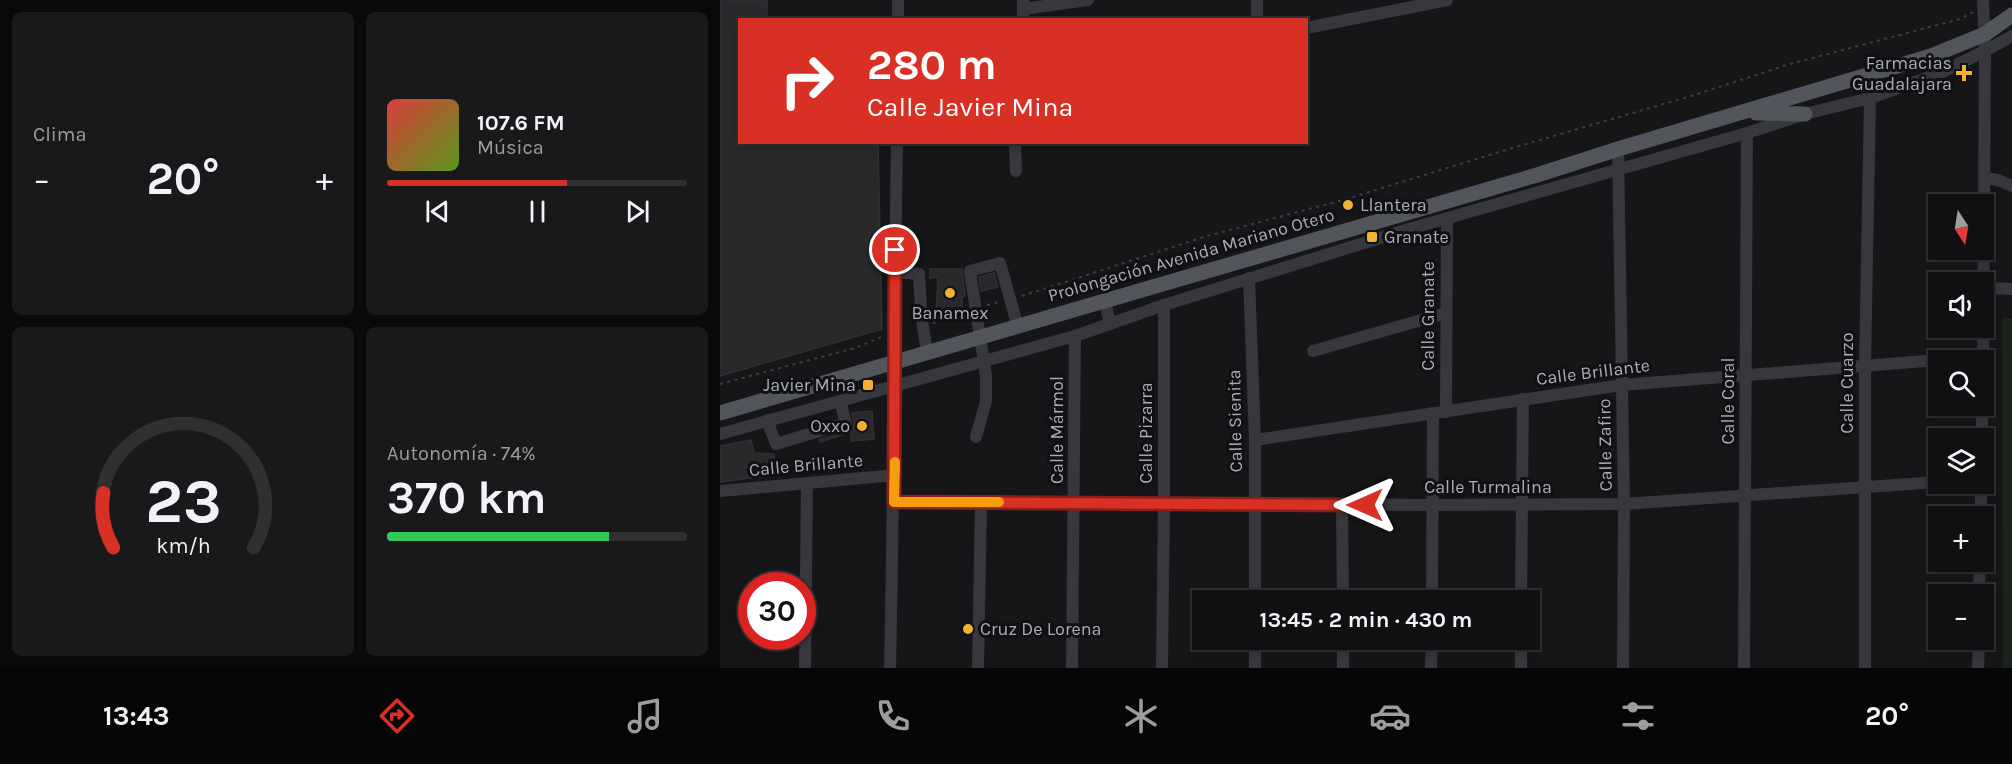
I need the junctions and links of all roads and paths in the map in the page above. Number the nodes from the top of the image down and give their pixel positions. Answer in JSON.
{"nodes":[{"id":1,"x":898,"y":0,"type":"edge"},
{"id":2,"x":1088,"y":0,"type":"edge"},
{"id":3,"x":1257,"y":0,"type":"edge"},
{"id":4,"x":1446,"y":0,"type":"edge"},
{"id":5,"x":1983,"y":3,"type":"edge"},
{"id":6,"x":1023,"y":10,"type":"edge"},
{"id":7,"x":2012,"y":15,"type":"edge"},
{"id":8,"x":898,"y":18,"type":"edge"},
{"id":9,"x":1257,"y":18,"type":"edge"},
{"id":10,"x":1308,"y":28,"type":"edge"},
{"id":11,"x":1985,"y":34,"type":"junction"},
{"id":12,"x":2012,"y":36,"type":"edge"},
{"id":13,"x":1985,"y":51,"type":"junction"},
{"id":14,"x":1931,"y":56,"type":"junction"},
{"id":15,"x":1938,"y":74,"type":"junction"},
{"id":16,"x":1870,"y":98,"type":"junction"},
{"id":17,"x":1744,"y":112,"type":"junction"},
{"id":18,"x":1805,"y":114,"type":"junction"},
{"id":19,"x":1672,"y":133,"type":"junction"},
{"id":20,"x":1747,"y":133,"type":"junction"},
{"id":21,"x":897,"y":144,"type":"edge"},
{"id":22,"x":1015,"y":144,"type":"edge"},
{"id":23,"x":1618,"y":149,"type":"junction"},
{"id":24,"x":1677,"y":153,"type":"junction"},
{"id":25,"x":1619,"y":168,"type":"junction"},
{"id":26,"x":1016,"y":171,"type":"dead end"},
{"id":27,"x":1985,"y":178,"type":"junction"},
{"id":28,"x":2012,"y":186,"type":"edge"},
{"id":29,"x":1447,"y":220,"type":"junction"},
{"id":30,"x":894,"y":272,"type":"junction"},
{"id":31,"x":1984,"y":272,"type":"edge"},
{"id":32,"x":1249,"y":278,"type":"junction"},
{"id":33,"x":1994,"y":289,"type":"edge"},
{"id":34,"x":2012,"y":290,"type":"edge"},
{"id":35,"x":1010,"y":299,"type":"junction"},
{"id":36,"x":1105,"y":301,"type":"junction"},
{"id":37,"x":1164,"y":305,"type":"junction"},
{"id":38,"x":975,"y":309,"type":"junction"},
{"id":39,"x":1446,"y":313,"type":"junction"},
{"id":40,"x":921,"y":317,"type":"junction"},
{"id":41,"x":1110,"y":324,"type":"junction"},
{"id":42,"x":1018,"y":327,"type":"junction"},
{"id":43,"x":894,"y":332,"type":"junction"},
{"id":44,"x":1075,"y":336,"type":"junction"},
{"id":45,"x":978,"y":338,"type":"junction"},
{"id":46,"x":1313,"y":351,"type":"dead end"},
{"id":47,"x":927,"y":353,"type":"junction"},
{"id":48,"x":1928,"y":361,"type":"edge"},
{"id":49,"x":894,"y":362,"type":"junction"},
{"id":50,"x":982,"y":362,"type":"junction"},
{"id":51,"x":1864,"y":366,"type":"junction"},
{"id":52,"x":1746,"y":375,"type":"junction"},
{"id":53,"x":720,"y":384,"type":"edge"},
{"id":54,"x":894,"y":385,"type":"junction"},
{"id":55,"x":1622,"y":385,"type":"junction"},
{"id":56,"x":1523,"y":399,"type":"junction"},
{"id":57,"x":840,"y":401,"type":"junction"},
{"id":58,"x":720,"y":413,"type":"edge"},
{"id":59,"x":1440,"y":413,"type":"junction"},
{"id":60,"x":767,"y":420,"type":"junction"},
{"id":61,"x":720,"y":434,"type":"edge"},
{"id":62,"x":976,"y":437,"type":"dead end"},
{"id":63,"x":1255,"y":440,"type":"junction"},
{"id":64,"x":895,"y":475,"type":"junction"},
{"id":65,"x":807,"y":483,"type":"junction"},
{"id":66,"x":1928,"y":483,"type":"edge"},
{"id":67,"x":1865,"y":487,"type":"junction"},
{"id":68,"x":720,"y":491,"type":"edge"},
{"id":69,"x":1745,"y":495,"type":"junction"},
{"id":70,"x":894,"y":502,"type":"junction"},
{"id":71,"x":981,"y":502,"type":"junction"},
{"id":72,"x":1075,"y":503,"type":"junction"},
{"id":73,"x":1164,"y":504,"type":"junction"},
{"id":74,"x":1255,"y":504,"type":"junction"},
{"id":75,"x":1624,"y":504,"type":"junction"},
{"id":76,"x":1342,"y":505,"type":"junction"},
{"id":77,"x":1434,"y":505,"type":"junction"},
{"id":78,"x":1522,"y":505,"type":"junction"},
{"id":79,"x":1255,"y":590,"type":"edge"},
{"id":80,"x":1342,"y":590,"type":"edge"},
{"id":81,"x":1432,"y":590,"type":"edge"},
{"id":82,"x":1521,"y":590,"type":"edge"},
{"id":83,"x":1255,"y":650,"type":"edge"},
{"id":84,"x":1343,"y":650,"type":"edge"},
{"id":85,"x":1432,"y":650,"type":"edge"},
{"id":86,"x":1521,"y":650,"type":"edge"},
{"id":87,"x":1978,"y":650,"type":"edge"},
{"id":88,"x":805,"y":668,"type":"edge"},
{"id":89,"x":890,"y":668,"type":"edge"},
{"id":90,"x":978,"y":668,"type":"edge"},
{"id":91,"x":1072,"y":668,"type":"edge"},
{"id":92,"x":1162,"y":668,"type":"edge"},
{"id":93,"x":1255,"y":668,"type":"edge"},
{"id":94,"x":1343,"y":668,"type":"edge"},
{"id":95,"x":1431,"y":668,"type":"edge"},
{"id":96,"x":1521,"y":668,"type":"edge"},
{"id":97,"x":1623,"y":668,"type":"edge"},
{"id":98,"x":1744,"y":668,"type":"edge"},
{"id":99,"x":1865,"y":668,"type":"edge"},
{"id":100,"x":1978,"y":668,"type":"edge"}],
"edges":[{"from":1,"to":8,"type":"street"},
{"from":2,"to":6,"type":"street"},
{"from":3,"to":9,"type":"street"},
{"from":4,"to":10,"type":"street"},
{"from":5,"to":11,"type":"street"},
{"from":5,"to":35,"type":"path"},
{"from":7,"to":11,"type":"main road","name":"Prolongación Avenida Mariano Otero"},
{"from":11,"to":13,"type":"street"},
{"from":11,"to":14,"type":"main road","name":"Prolongación Avenida Mariano Otero"},
{"from":12,"to":13,"type":"street"},
{"from":13,"to":15,"type":"street"},
{"from":13,"to":27,"type":"street"},
{"from":14,"to":15,"type":"street"},
{"from":14,"to":17,"type":"main road","name":"Prolongación Avenida Mariano Otero"},
{"from":15,"to":16,"type":"street"},
{"from":16,"to":18,"type":"street"},
{"from":16,"to":51,"type":"street","name":"Calle Cuarzo"},
{"from":17,"to":18,"type":"main road"},
{"from":17,"to":19,"type":"main road","name":"Prolongación Avenida Mariano Otero"},
{"from":18,"to":20,"type":"street"},
{"from":19,"to":23,"type":"main road","name":"Prolongación Avenida Mariano Otero"},
{"from":19,"to":24,"type":"street"},
{"from":20,"to":24,"type":"street"},
{"from":20,"to":52,"type":"street","name":"Calle Coral"},
{"from":21,"to":30,"type":"street"},
{"from":22,"to":26,"type":"street"},
{"from":23,"to":25,"type":"street","name":"Calle Zafiro"},
{"from":23,"to":36,"type":"main road","name":"Prolongación Avenida Mariano Otero"},
{"from":24,"to":25,"type":"street"},
{"from":25,"to":29,"type":"street"},
{"from":25,"to":55,"type":"street","name":"Calle Zafiro"},
{"from":27,"to":28,"type":"street"},
{"from":27,"to":31,"type":"street"},
{"from":29,"to":32,"type":"street"},
{"from":29,"to":39,"type":"street","name":"Calle Granate"},
{"from":30,"to":40,"type":"street"},
{"from":30,"to":43,"type":"street"},
{"from":32,"to":37,"type":"street"},
{"from":32,"to":63,"type":"street","name":"Calle Sienita"},
{"from":33,"to":34,"type":"street"},
{"from":35,"to":38,"type":"path"},
{"from":35,"to":38,"type":"street"},
{"from":35,"to":42,"type":"street"},
{"from":36,"to":41,"type":"street"},
{"from":36,"to":42,"type":"main road","name":"Prolongación Avenida Mariano Otero"},
{"from":37,"to":41,"type":"street"},
{"from":37,"to":73,"type":"street","name":"Calle Pizarra"},
{"from":38,"to":40,"type":"path"},
{"from":38,"to":45,"type":"street"},
{"from":39,"to":46,"type":"street"},
{"from":39,"to":59,"type":"street","name":"Calle Granate"},
{"from":40,"to":47,"type":"street"},
{"from":41,"to":44,"type":"street"},
{"from":42,"to":45,"type":"main road","name":"Prolongación Avenida Mariano Otero"},
{"from":43,"to":49,"type":"street"},
{"from":43,"to":53,"type":"path"},
{"from":44,"to":50,"type":"street"},
{"from":44,"to":72,"type":"street","name":"Calle Mármol"},
{"from":45,"to":47,"type":"main road","name":"Prolongación Avenida Mariano Otero"},
{"from":45,"to":50,"type":"street"},
{"from":47,"to":49,"type":"main road","name":"Prolongación Avenida Mariano Otero"},
{"from":48,"to":51,"type":"street","name":"Calle Brillante"},
{"from":49,"to":54,"type":"street"},
{"from":49,"to":58,"type":"main road","name":"Prolongación Avenida Mariano Otero"},
{"from":50,"to":54,"type":"street"},
{"from":50,"to":62,"type":"street"},
{"from":51,"to":52,"type":"street","name":"Calle Brillante"},
{"from":51,"to":67,"type":"street","name":"Calle Cuarzo"},
{"from":52,"to":55,"type":"street","name":"Calle Brillante"},
{"from":52,"to":69,"type":"street","name":"Calle Coral"},
{"from":54,"to":57,"type":"street"},
{"from":54,"to":64,"type":"street"},
{"from":55,"to":56,"type":"street","name":"Calle Brillante"},
{"from":55,"to":75,"type":"street","name":"Calle Zafiro"},
{"from":56,"to":59,"type":"street","name":"Calle Brillante"},
{"from":56,"to":78,"type":"street"},
{"from":57,"to":60,"type":"street"},
{"from":57,"to":60,"type":"street"},
{"from":59,"to":63,"type":"street","name":"Calle Brillante"},
{"from":59,"to":77,"type":"street","name":"Calle Granate"},
{"from":60,"to":61,"type":"street"},
{"from":63,"to":74,"type":"street","name":"Calle Sienita"},
{"from":64,"to":65,"type":"street","name":"Calle Brillante"},
{"from":64,"to":70,"type":"street"},
{"from":65,"to":68,"type":"street","name":"Calle Brillante"},
{"from":65,"to":88,"type":"street"},
{"from":66,"to":67,"type":"street","name":"Calle Turmalina"},
{"from":67,"to":69,"type":"street","name":"Calle Turmalina"},
{"from":67,"to":99,"type":"street","name":"Calle Cuarzo"},
{"from":69,"to":75,"type":"street","name":"Calle Turmalina"},
{"from":69,"to":98,"type":"street","name":"Calle Coral"},
{"from":70,"to":71,"type":"street","name":"Calle Turmalina"},
{"from":70,"to":89,"type":"street"},
{"from":71,"to":72,"type":"street","name":"Calle Turmalina"},
{"from":71,"to":90,"type":"street"},
{"from":72,"to":73,"type":"street","name":"Calle Turmalina"},
{"from":72,"to":91,"type":"street","name":"Calle Mármol"},
{"from":73,"to":74,"type":"street","name":"Calle Turmalina"},
{"from":73,"to":92,"type":"street","name":"Calle Pizarra"},
{"from":74,"to":76,"type":"street","name":"Calle Turmalina"},
{"from":74,"to":79,"type":"street","name":"Calle Sienita"},
{"from":75,"to":78,"type":"street","name":"Calle Turmalina"},
{"from":75,"to":97,"type":"street","name":"Calle Zafiro"},
{"from":76,"to":77,"type":"street","name":"Calle Turmalina"},
{"from":76,"to":80,"type":"street"},
{"from":77,"to":78,"type":"street","name":"Calle Turmalina"},
{"from":77,"to":81,"type":"street","name":"Calle Granate"},
{"from":78,"to":82,"type":"street"},
{"from":83,"to":93,"type":"street"},
{"from":84,"to":94,"type":"street"},
{"from":85,"to":95,"type":"street"},
{"from":86,"to":96,"type":"street"},
{"from":87,"to":100,"type":"street"}]}
